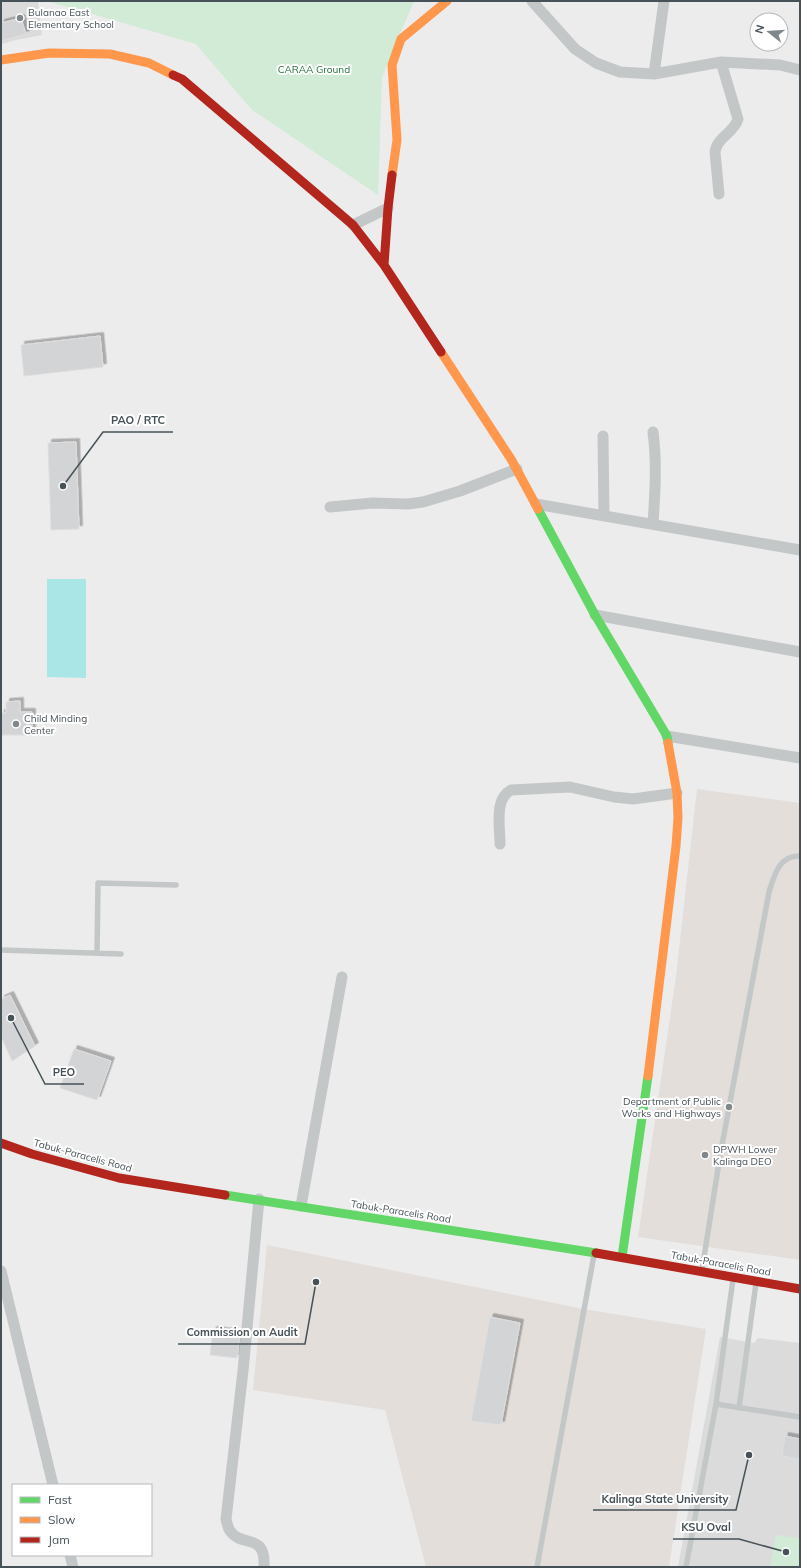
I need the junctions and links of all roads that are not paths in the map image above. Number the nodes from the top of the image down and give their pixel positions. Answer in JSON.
{"nodes":[{"id":1,"x":447,"y":1,"type":"edge"},
{"id":2,"x":532,"y":1,"type":"edge"},
{"id":3,"x":664,"y":1,"type":"edge"},
{"id":4,"x":1,"y":60,"type":"edge"},
{"id":5,"x":721,"y":62,"type":"junction"},
{"id":6,"x":800,"y":70,"type":"edge"},
{"id":7,"x":654,"y":74,"type":"junction"},
{"id":8,"x":720,"y":194,"type":"dead end"},
{"id":9,"x":388,"y":208,"type":"junction"},
{"id":10,"x":352,"y":225,"type":"junction"},
{"id":11,"x":384,"y":265,"type":"junction"},
{"id":12,"x":653,"y":432,"type":"dead end"},
{"id":13,"x":603,"y":436,"type":"dead end"},
{"id":14,"x":517,"y":469,"type":"junction"},
{"id":15,"x":536,"y":504,"type":"junction"},
{"id":16,"x":330,"y":507,"type":"dead end"},
{"id":17,"x":604,"y":516,"type":"junction"},
{"id":18,"x":653,"y":524,"type":"junction"},
{"id":19,"x":800,"y":550,"type":"edge"},
{"id":20,"x":595,"y":615,"type":"junction"},
{"id":21,"x":800,"y":652,"type":"edge"},
{"id":22,"x":667,"y":736,"type":"junction"},
{"id":23,"x":800,"y":758,"type":"edge"},
{"id":24,"x":677,"y":793,"type":"junction"},
{"id":25,"x":500,"y":844,"type":"dead end"},
{"id":26,"x":800,"y":856,"type":"edge"},
{"id":27,"x":176,"y":885,"type":"dead end"},
{"id":28,"x":1,"y":950,"type":"edge"},
{"id":29,"x":96,"y":953,"type":"junction"},
{"id":30,"x":121,"y":954,"type":"dead end"},
{"id":31,"x":342,"y":977,"type":"dead end"},
{"id":32,"x":1,"y":1143,"type":"edge"},
{"id":33,"x":259,"y":1199,"type":"junction"},
{"id":34,"x":301,"y":1206,"type":"junction"},
{"id":35,"x":595,"y":1253,"type":"junction"},
{"id":36,"x":622,"y":1257,"type":"junction"},
{"id":37,"x":702,"y":1270,"type":"junction"},
{"id":38,"x":1,"y":1271,"type":"edge"},
{"id":39,"x":734,"y":1276,"type":"junction"},
{"id":40,"x":757,"y":1281,"type":"junction"},
{"id":41,"x":800,"y":1288,"type":"edge"},
{"id":42,"x":716,"y":1404,"type":"junction"},
{"id":43,"x":739,"y":1408,"type":"junction"},
{"id":44,"x":800,"y":1418,"type":"edge"},
{"id":45,"x":53,"y":1484,"type":"edge"},
{"id":46,"x":70,"y":1556,"type":"edge"},
{"id":47,"x":73,"y":1567,"type":"edge"},
{"id":48,"x":264,"y":1567,"type":"edge"},
{"id":49,"x":537,"y":1567,"type":"edge"},
{"id":50,"x":686,"y":1567,"type":"edge"}],
"edges":[{"from":1,"to":9,"type":"street"},
{"from":2,"to":7,"type":"street"},
{"from":3,"to":7,"type":"street"},
{"from":4,"to":10,"type":"street"},
{"from":5,"to":6,"type":"street"},
{"from":5,"to":7,"type":"street"},
{"from":5,"to":8,"type":"street"},
{"from":9,"to":10,"type":"street"},
{"from":9,"to":11,"type":"street"},
{"from":10,"to":11,"type":"street"},
{"from":11,"to":14,"type":"street"},
{"from":12,"to":18,"type":"street"},
{"from":13,"to":17,"type":"street"},
{"from":14,"to":15,"type":"street"},
{"from":14,"to":16,"type":"street"},
{"from":15,"to":17,"type":"street"},
{"from":15,"to":20,"type":"street"},
{"from":17,"to":18,"type":"street"},
{"from":18,"to":19,"type":"street"},
{"from":20,"to":21,"type":"street"},
{"from":20,"to":22,"type":"street"},
{"from":22,"to":23,"type":"street"},
{"from":22,"to":24,"type":"street"},
{"from":24,"to":25,"type":"street"},
{"from":24,"to":36,"type":"street"},
{"from":26,"to":37,"type":"lane"},
{"from":27,"to":29,"type":"lane"},
{"from":28,"to":29,"type":"lane"},
{"from":29,"to":30,"type":"lane"},
{"from":31,"to":34,"type":"street"},
{"from":32,"to":33,"type":"street","name":"Tabuk-Paracelis Road"},
{"from":33,"to":34,"type":"street","name":"Tabuk-Paracelis Road"},
{"from":33,"to":48,"type":"street"},
{"from":34,"to":35,"type":"street","name":"Tabuk-Paracelis Road"},
{"from":35,"to":36,"type":"street","name":"Tabuk-Paracelis Road"},
{"from":35,"to":49,"type":"lane"},
{"from":36,"to":37,"type":"street","name":"Tabuk-Paracelis Road"},
{"from":37,"to":39,"type":"street","name":"Tabuk-Paracelis Road"},
{"from":38,"to":45,"type":"street"},
{"from":39,"to":40,"type":"street","name":"Tabuk-Paracelis Road"},
{"from":39,"to":42,"type":"lane"},
{"from":40,"to":41,"type":"street","name":"Tabuk-Paracelis Road"},
{"from":40,"to":43,"type":"lane"},
{"from":42,"to":43,"type":"lane"},
{"from":42,"to":50,"type":"lane"},
{"from":43,"to":44,"type":"lane"},
{"from":46,"to":47,"type":"street"}]}
